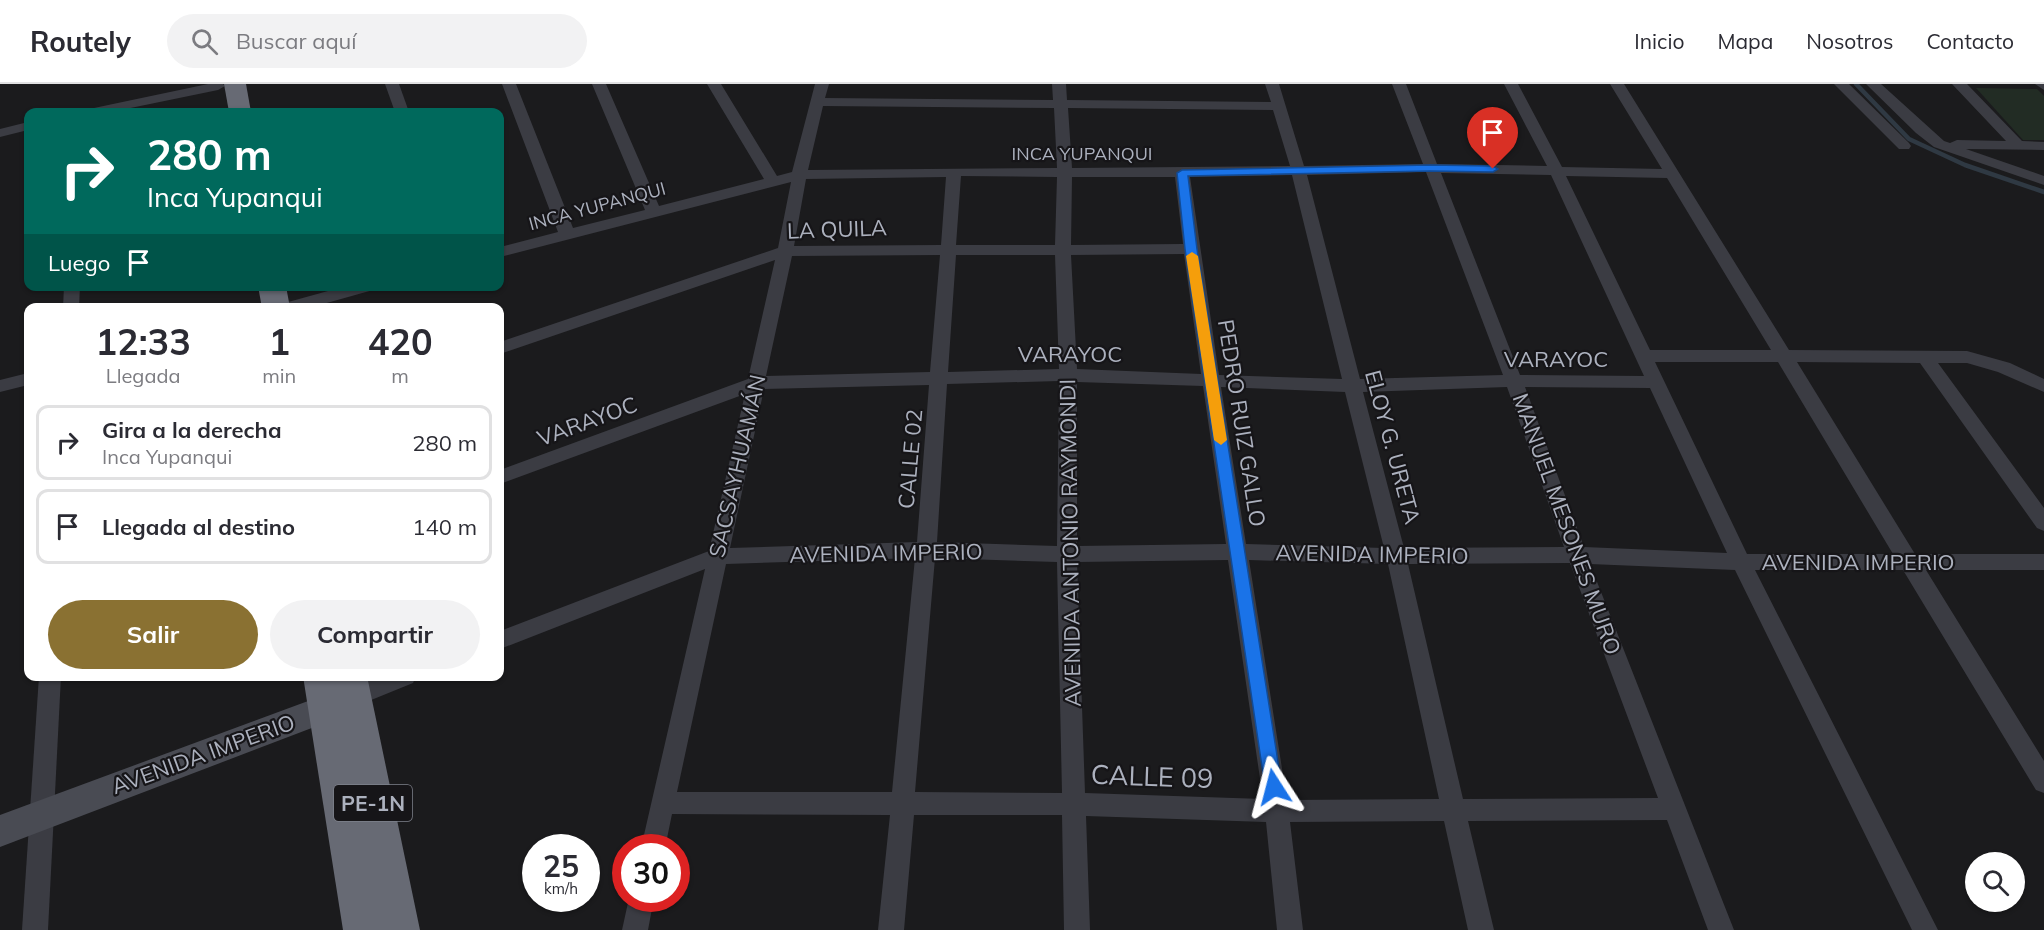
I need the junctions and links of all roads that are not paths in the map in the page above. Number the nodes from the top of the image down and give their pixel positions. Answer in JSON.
{"nodes":[{"id":1,"x":392,"y":84,"type":"edge"},
{"id":2,"x":509,"y":84,"type":"edge"},
{"id":3,"x":599,"y":84,"type":"edge"},
{"id":4,"x":714,"y":84,"type":"edge"},
{"id":5,"x":1059,"y":84,"type":"edge"},
{"id":6,"x":1272,"y":84,"type":"edge"},
{"id":7,"x":1399,"y":84,"type":"edge"},
{"id":8,"x":1511,"y":84,"type":"edge"},
{"id":9,"x":1617,"y":84,"type":"edge"},
{"id":10,"x":1841,"y":84,"type":"edge"},
{"id":11,"x":1873,"y":84,"type":"edge"},
{"id":12,"x":1959,"y":84,"type":"edge"},
{"id":13,"x":223,"y":85,"type":"edge"},
{"id":14,"x":820,"y":93,"type":"edge"},
{"id":15,"x":1061,"y":105,"type":"junction"},
{"id":16,"x":1277,"y":106,"type":"junction"},
{"id":17,"x":113,"y":108,"type":"edge"},
{"id":18,"x":222,"y":108,"type":"edge"},
{"id":19,"x":237,"y":108,"type":"edge"},
{"id":20,"x":401,"y":108,"type":"edge"},
{"id":21,"x":24,"y":127,"type":"edge"},
{"id":22,"x":0,"y":132,"type":"edge"},
{"id":23,"x":1939,"y":144,"type":"junction"},
{"id":24,"x":2018,"y":145,"type":"junction"},
{"id":25,"x":1904,"y":146,"type":"dead end"},
{"id":26,"x":2044,"y":146,"type":"edge"},
{"id":27,"x":1430,"y":168,"type":"junction"},
{"id":28,"x":1298,"y":170,"type":"junction"},
{"id":29,"x":1556,"y":170,"type":"junction"},
{"id":30,"x":954,"y":172,"type":"junction"},
{"id":31,"x":1065,"y":172,"type":"junction"},
{"id":32,"x":1182,"y":173,"type":"junction"},
{"id":33,"x":1674,"y":174,"type":"junction"},
{"id":34,"x":799,"y":175,"type":"junction"},
{"id":35,"x":772,"y":180,"type":"junction"},
{"id":36,"x":2044,"y":181,"type":"edge"},
{"id":37,"x":653,"y":211,"type":"junction"},
{"id":38,"x":567,"y":234,"type":"junction"},
{"id":39,"x":947,"y":249,"type":"junction"},
{"id":40,"x":1191,"y":249,"type":"junction"},
{"id":41,"x":504,"y":251,"type":"edge"},
{"id":42,"x":785,"y":251,"type":"junction"},
{"id":43,"x":1064,"y":251,"type":"junction"},
{"id":44,"x":349,"y":291,"type":"edge"},
{"id":45,"x":305,"y":303,"type":"edge"},
{"id":46,"x":504,"y":347,"type":"edge"},
{"id":47,"x":1644,"y":356,"type":"junction"},
{"id":48,"x":1924,"y":356,"type":"junction"},
{"id":49,"x":1785,"y":357,"type":"junction"},
{"id":50,"x":1068,"y":375,"type":"junction"},
{"id":51,"x":1211,"y":378,"type":"junction"},
{"id":52,"x":24,"y":379,"type":"edge"},
{"id":53,"x":940,"y":379,"type":"junction"},
{"id":54,"x":1514,"y":381,"type":"junction"},
{"id":55,"x":756,"y":382,"type":"junction"},
{"id":56,"x":1657,"y":382,"type":"junction"},
{"id":57,"x":0,"y":386,"type":"edge"},
{"id":58,"x":1352,"y":386,"type":"junction"},
{"id":59,"x":2044,"y":386,"type":"edge"},
{"id":60,"x":504,"y":476,"type":"edge"},
{"id":61,"x":2044,"y":523,"type":"edge"},
{"id":62,"x":926,"y":550,"type":"junction"},
{"id":63,"x":1238,"y":552,"type":"junction"},
{"id":64,"x":1067,"y":554,"type":"junction"},
{"id":65,"x":1577,"y":555,"type":"junction"},
{"id":66,"x":717,"y":556,"type":"junction"},
{"id":67,"x":1396,"y":556,"type":"junction"},
{"id":68,"x":1741,"y":562,"type":"junction"},
{"id":69,"x":2044,"y":562,"type":"edge"},
{"id":70,"x":1910,"y":563,"type":"junction"},
{"id":71,"x":504,"y":638,"type":"edge"},
{"id":72,"x":50,"y":681,"type":"edge"},
{"id":73,"x":379,"y":681,"type":"edge"},
{"id":74,"x":337,"y":689,"type":"edge"},
{"id":75,"x":2044,"y":782,"type":"edge"},
{"id":76,"x":663,"y":803,"type":"junction"},
{"id":77,"x":1075,"y":804,"type":"junction"},
{"id":78,"x":902,"y":805,"type":"junction"},
{"id":79,"x":1452,"y":808,"type":"junction"},
{"id":80,"x":1674,"y":809,"type":"junction"},
{"id":81,"x":1277,"y":811,"type":"junction"},
{"id":82,"x":41,"y":814,"type":"junction"},
{"id":83,"x":0,"y":831,"type":"edge"},
{"id":84,"x":656,"y":834,"type":"edge"},
{"id":85,"x":638,"y":912,"type":"edge"},
{"id":86,"x":36,"y":930,"type":"edge"},
{"id":87,"x":365,"y":930,"type":"edge"},
{"id":88,"x":398,"y":930,"type":"edge"},
{"id":89,"x":634,"y":930,"type":"edge"},
{"id":90,"x":891,"y":930,"type":"edge"},
{"id":91,"x":1077,"y":930,"type":"edge"},
{"id":92,"x":1290,"y":930,"type":"edge"},
{"id":93,"x":1481,"y":930,"type":"edge"},
{"id":94,"x":1721,"y":930,"type":"edge"},
{"id":95,"x":1926,"y":930,"type":"edge"}],
"edges":[{"from":1,"to":20,"type":"street"},
{"from":2,"to":38,"type":"street"},
{"from":3,"to":37,"type":"street"},
{"from":4,"to":35,"type":"street"},
{"from":5,"to":15,"type":"street","name":"AVENIDA ANTONIO RAYMONDI"},
{"from":6,"to":16,"type":"street","name":"ELOY G. URETA"},
{"from":7,"to":27,"type":"street","name":"MANUEL MESONES MURO"},
{"from":8,"to":29,"type":"street"},
{"from":9,"to":33,"type":"street"},
{"from":10,"to":25,"type":"street"},
{"from":11,"to":23,"type":"street"},
{"from":12,"to":24,"type":"street"},
{"from":13,"to":17,"type":"street"},
{"from":13,"to":18,"type":"highway"},
{"from":13,"to":19,"type":"highway"},
{"from":14,"to":15,"type":"street"},
{"from":14,"to":34,"type":"street","name":"SACSAYHUAMÁN"},
{"from":15,"to":16,"type":"street"},
{"from":15,"to":31,"type":"street","name":"AVENIDA ANTONIO RAYMONDI"},
{"from":16,"to":28,"type":"street","name":"ELOY G. URETA"},
{"from":21,"to":22,"type":"street"},
{"from":23,"to":24,"type":"street"},
{"from":23,"to":36,"type":"street"},
{"from":24,"to":26,"type":"street"},
{"from":27,"to":28,"type":"street","name":"INCA YUPANQUI"},
{"from":27,"to":29,"type":"street","name":"INCA YUPANQUI"},
{"from":27,"to":54,"type":"street","name":"MANUEL MESONES MURO"},
{"from":28,"to":32,"type":"street","name":"INCA YUPANQUI"},
{"from":28,"to":58,"type":"street","name":"ELOY G. URETA"},
{"from":29,"to":33,"type":"street","name":"INCA YUPANQUI"},
{"from":29,"to":47,"type":"street"},
{"from":30,"to":31,"type":"street","name":"INCA YUPANQUI"},
{"from":30,"to":34,"type":"street","name":"INCA YUPANQUI"},
{"from":30,"to":39,"type":"street","name":"CALLE 02"},
{"from":31,"to":32,"type":"street","name":"INCA YUPANQUI"},
{"from":31,"to":43,"type":"street","name":"AVENIDA ANTONIO RAYMONDI"},
{"from":32,"to":40,"type":"street","name":"PEDRO RUIZ GALLO"},
{"from":33,"to":49,"type":"street"},
{"from":34,"to":35,"type":"street","name":"INCA YUPANQUI"},
{"from":34,"to":42,"type":"street","name":"SACSAYHUAMÁN"},
{"from":35,"to":37,"type":"street","name":"INCA YUPANQUI"},
{"from":37,"to":38,"type":"street","name":"INCA YUPANQUI"},
{"from":38,"to":41,"type":"street","name":"INCA YUPANQUI"},
{"from":39,"to":42,"type":"street","name":"LA QUILA"},
{"from":39,"to":43,"type":"street","name":"LA QUILA"},
{"from":39,"to":53,"type":"street","name":"CALLE 02"},
{"from":40,"to":43,"type":"street","name":"LA QUILA"},
{"from":40,"to":51,"type":"street","name":"PEDRO RUIZ GALLO"},
{"from":42,"to":46,"type":"street","name":"LA QUILA"},
{"from":42,"to":55,"type":"street","name":"SACSAYHUAMÁN"},
{"from":43,"to":50,"type":"street","name":"AVENIDA ANTONIO RAYMONDI"},
{"from":44,"to":45,"type":"street"},
{"from":47,"to":49,"type":"street"},
{"from":47,"to":56,"type":"street"},
{"from":48,"to":49,"type":"street"},
{"from":48,"to":59,"type":"street"},
{"from":48,"to":61,"type":"street"},
{"from":49,"to":70,"type":"street"},
{"from":50,"to":51,"type":"street","name":"VARAYOC"},
{"from":50,"to":53,"type":"street","name":"VARAYOC"},
{"from":50,"to":64,"type":"street","name":"AVENIDA ANTONIO RAYMONDI"},
{"from":51,"to":58,"type":"street","name":"VARAYOC"},
{"from":51,"to":63,"type":"street","name":"PEDRO RUIZ GALLO"},
{"from":52,"to":57,"type":"street"},
{"from":53,"to":55,"type":"street","name":"VARAYOC"},
{"from":53,"to":62,"type":"street","name":"CALLE 02"},
{"from":54,"to":56,"type":"street","name":"VARAYOC"},
{"from":54,"to":58,"type":"street","name":"VARAYOC"},
{"from":54,"to":65,"type":"street","name":"MANUEL MESONES MURO"},
{"from":55,"to":60,"type":"street","name":"VARAYOC"},
{"from":55,"to":66,"type":"street","name":"SACSAYHUAMÁN"},
{"from":56,"to":68,"type":"street"},
{"from":58,"to":67,"type":"street","name":"ELOY G. URETA"},
{"from":62,"to":64,"type":"street","name":"AVENIDA IMPERIO"},
{"from":62,"to":66,"type":"street","name":"AVENIDA IMPERIO"},
{"from":62,"to":78,"type":"street","name":"CALLE 02"},
{"from":63,"to":64,"type":"street","name":"AVENIDA IMPERIO"},
{"from":63,"to":67,"type":"street","name":"AVENIDA IMPERIO"},
{"from":63,"to":81,"type":"street","name":"PEDRO RUIZ GALLO"},
{"from":64,"to":77,"type":"street","name":"AVENIDA ANTONIO RAYMONDI"},
{"from":65,"to":67,"type":"street","name":"AVENIDA IMPERIO"},
{"from":65,"to":68,"type":"street","name":"AVENIDA IMPERIO"},
{"from":65,"to":80,"type":"street","name":"MANUEL MESONES MURO"},
{"from":66,"to":71,"type":"street","name":"AVENIDA IMPERIO"},
{"from":66,"to":76,"type":"street","name":"SACSAYHUAMÁN"},
{"from":67,"to":79,"type":"street","name":"ELOY G. URETA"},
{"from":68,"to":70,"type":"street","name":"AVENIDA IMPERIO"},
{"from":68,"to":95,"type":"street"},
{"from":69,"to":70,"type":"street","name":"AVENIDA IMPERIO"},
{"from":70,"to":75,"type":"street"},
{"from":72,"to":82,"type":"street"},
{"from":73,"to":74,"type":"street","name":"AVENIDA IMPERIO"},
{"from":74,"to":82,"type":"street","name":"AVENIDA IMPERIO"},
{"from":74,"to":87,"type":"highway","number":"PE-1N"},
{"from":74,"to":88,"type":"highway","number":"PE-1N"},
{"from":76,"to":78,"type":"street","name":"CALLE 09"},
{"from":76,"to":84,"type":"street","name":"SACSAYHUAMÁN"},
{"from":77,"to":78,"type":"street","name":"CALLE 09"},
{"from":77,"to":81,"type":"street","name":"CALLE 09"},
{"from":77,"to":91,"type":"street","name":"AVENIDA ANTONIO RAYMONDI"},
{"from":78,"to":90,"type":"street","name":"CALLE 02"},
{"from":79,"to":80,"type":"street","name":"CALLE 09"},
{"from":79,"to":81,"type":"street","name":"CALLE 09"},
{"from":79,"to":93,"type":"street","name":"ELOY G. URETA"},
{"from":80,"to":94,"type":"street","name":"MANUEL MESONES MURO"},
{"from":81,"to":92,"type":"street","name":"PEDRO RUIZ GALLO"},
{"from":82,"to":83,"type":"street","name":"AVENIDA IMPERIO"},
{"from":82,"to":86,"type":"street"},
{"from":85,"to":89,"type":"street"}]}
